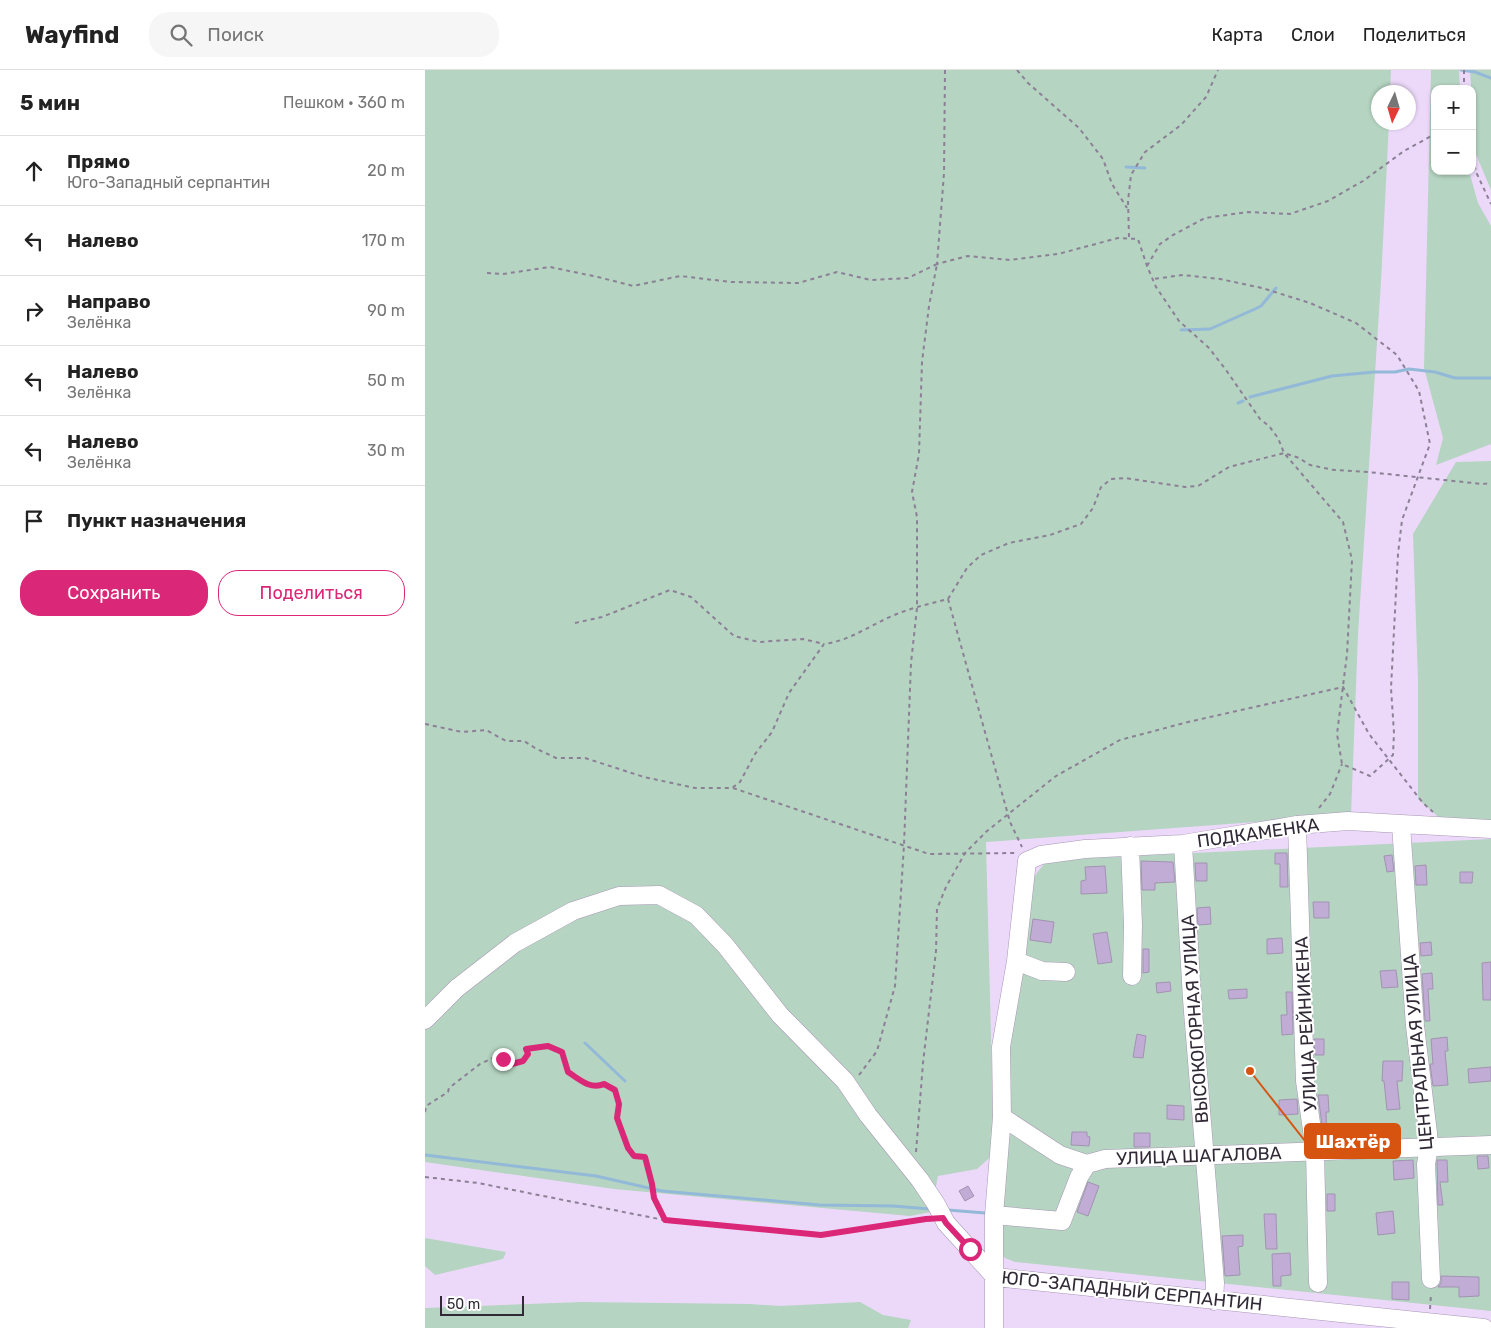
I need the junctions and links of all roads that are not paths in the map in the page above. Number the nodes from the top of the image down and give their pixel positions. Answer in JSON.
{"nodes":[{"id":1,"x":1297,"y":825,"type":"junction"},
{"id":2,"x":1401,"y":825,"type":"junction"},
{"id":3,"x":1491,"y":829,"type":"edge"},
{"id":4,"x":1183,"y":844,"type":"junction"},
{"id":5,"x":1130,"y":846,"type":"junction"},
{"id":6,"x":1016,"y":961,"type":"junction"},
{"id":7,"x":1066,"y":972,"type":"dead end"},
{"id":8,"x":1132,"y":976,"type":"dead end"},
{"id":9,"x":425,"y":1020,"type":"edge"},
{"id":10,"x":1002,"y":1117,"type":"junction"},
{"id":11,"x":1491,"y":1144,"type":"edge"},
{"id":12,"x":1429,"y":1147,"type":"junction"},
{"id":13,"x":1315,"y":1151,"type":"junction"},
{"id":14,"x":1205,"y":1156,"type":"junction"},
{"id":15,"x":1087,"y":1164,"type":"junction"},
{"id":16,"x":994,"y":1215,"type":"junction"},
{"id":17,"x":999,"y":1278,"type":"junction"},
{"id":18,"x":1431,"y":1279,"type":"road end"},
{"id":19,"x":1318,"y":1283,"type":"dead end"},
{"id":20,"x":1213,"y":1301,"type":"junction"},
{"id":21,"x":994,"y":1328,"type":"edge"},
{"id":22,"x":1484,"y":1328,"type":"edge"}],
"edges":[{"from":1,"to":2,"type":"street","name":"ПОДКАМЕНКА"},
{"from":1,"to":4,"type":"street","name":"ПОДКАМЕНКА"},
{"from":1,"to":13,"type":"street","name":"УЛИЦА РЕЙНИКЕНА"},
{"from":2,"to":3,"type":"street","name":"ПОДКАМЕНКА"},
{"from":2,"to":12,"type":"street","name":"ЦЕНТРАЛЬНАЯ УЛИЦА"},
{"from":4,"to":5,"type":"street","name":"ПОДКАМЕНКА"},
{"from":4,"to":14,"type":"street","name":"ВЫСОКОГОРНАЯ УЛИЦА"},
{"from":5,"to":6,"type":"street","name":"ПОДКАМЕНКА"},
{"from":5,"to":8,"type":"street"},
{"from":6,"to":7,"type":"street"},
{"from":6,"to":10,"type":"street"},
{"from":9,"to":17,"type":"street","name":"ЮГО-ЗАПАДНЫЙ СЕРПАНТИН"},
{"from":10,"to":15,"type":"street"},
{"from":10,"to":16,"type":"street"},
{"from":11,"to":12,"type":"street","name":"УЛИЦА ШАГАЛОВА"},
{"from":12,"to":13,"type":"street","name":"УЛИЦА ШАГАЛОВА"},
{"from":12,"to":18,"type":"street","name":"ЦЕНТРАЛЬНАЯ УЛИЦА"},
{"from":13,"to":14,"type":"street","name":"УЛИЦА ШАГАЛОВА"},
{"from":13,"to":19,"type":"street","name":"УЛИЦА РЕЙНИКЕНА"},
{"from":14,"to":15,"type":"street","name":"УЛИЦА ШАГАЛОВА"},
{"from":14,"to":20,"type":"street","name":"ВЫСОКОГОРНАЯ УЛИЦА"},
{"from":15,"to":16,"type":"street"},
{"from":16,"to":17,"type":"street"},
{"from":17,"to":20,"type":"street","name":"ЮГО-ЗАПАДНЫЙ СЕРПАНТИН"},
{"from":17,"to":21,"type":"street"},
{"from":20,"to":22,"type":"street","name":"ЮГО-ЗАПАДНЫЙ СЕРПАНТИН"}]}
